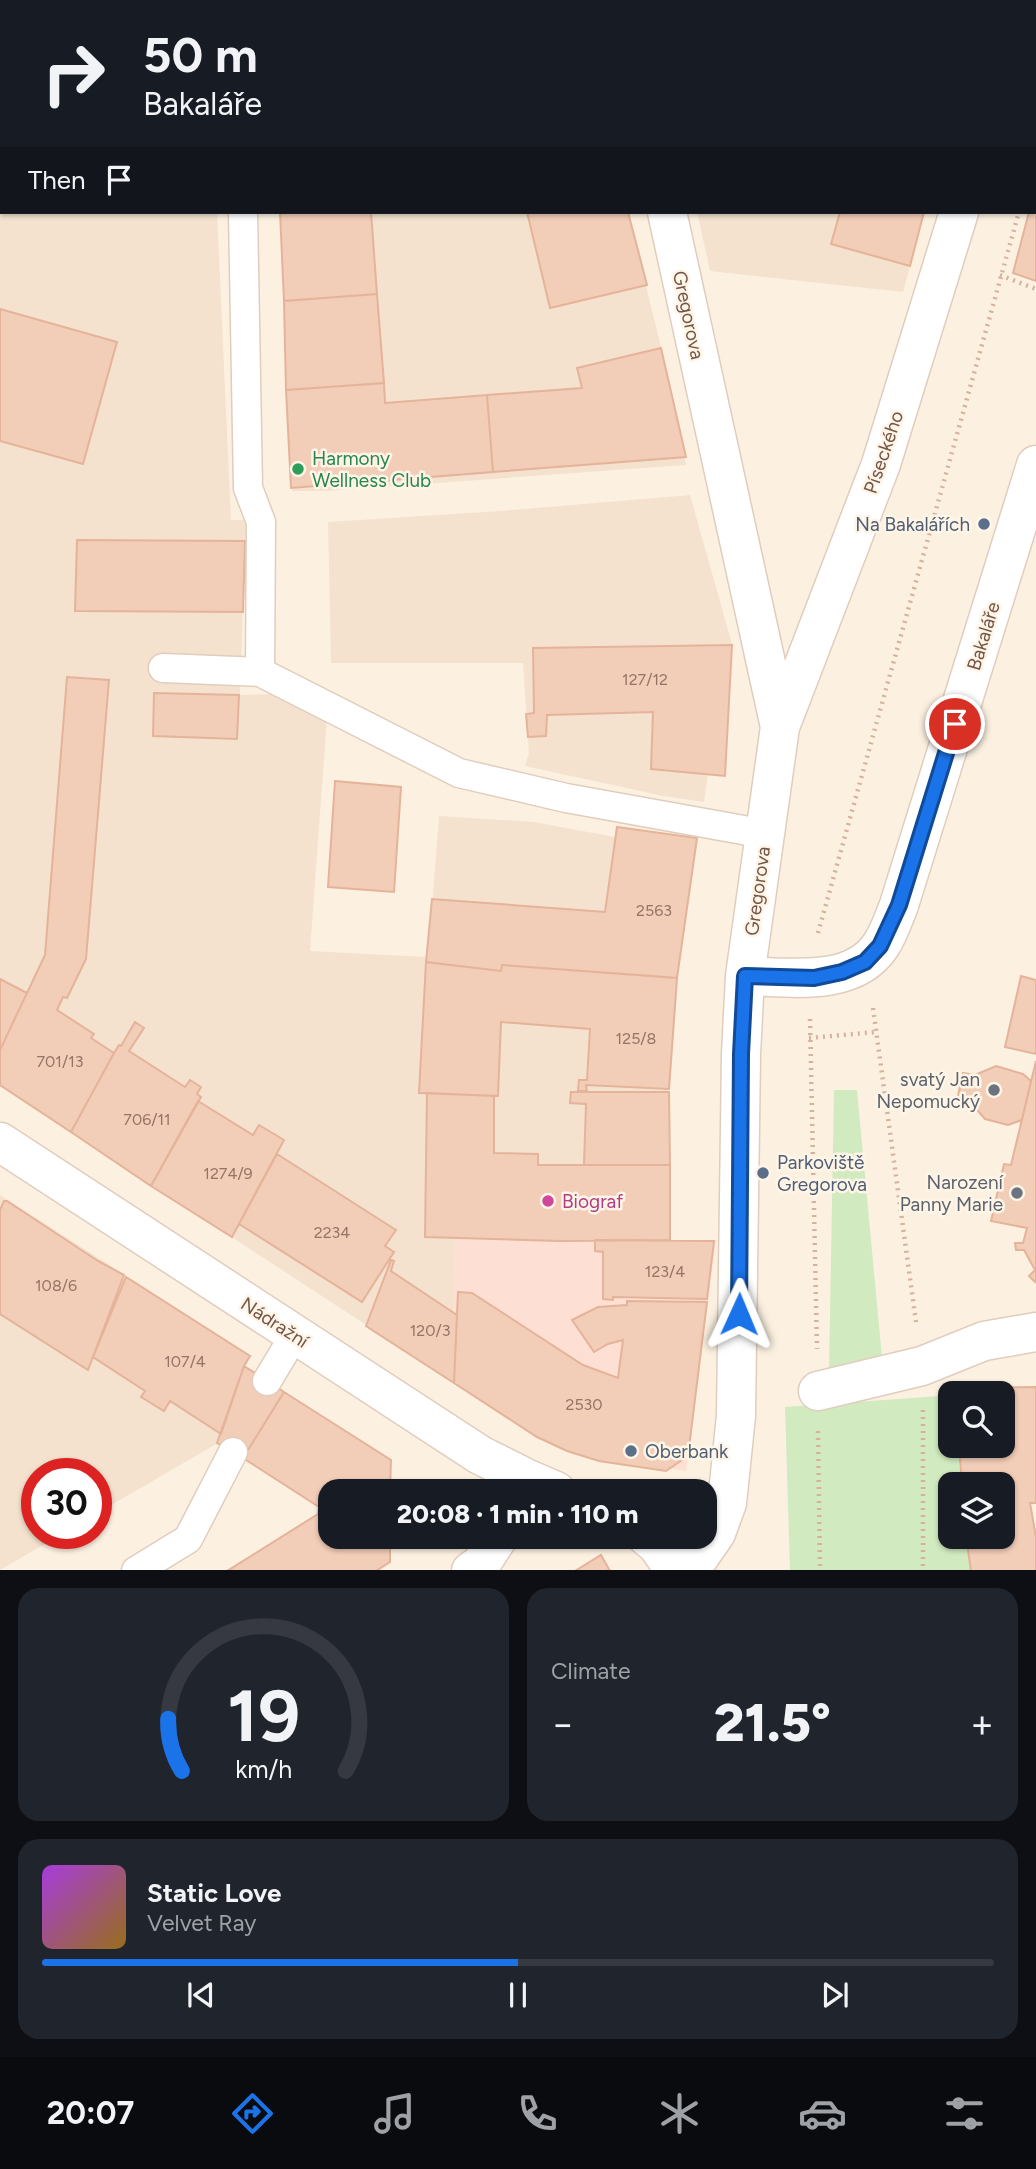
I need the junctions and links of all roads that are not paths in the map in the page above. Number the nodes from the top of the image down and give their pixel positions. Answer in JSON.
{"nodes":[{"id":1,"x":243,"y":214,"type":"edge"},
{"id":2,"x":667,"y":214,"type":"edge"},
{"id":3,"x":958,"y":214,"type":"edge"},
{"id":4,"x":1036,"y":466,"type":"edge"},
{"id":5,"x":163,"y":668,"type":"dead end"},
{"id":6,"x":260,"y":672,"type":"junction"},
{"id":7,"x":780,"y":727,"type":"junction"},
{"id":8,"x":765,"y":834,"type":"junction"},
{"id":9,"x":745,"y":976,"type":"junction"},
{"id":10,"x":0,"y":1142,"type":"edge"},
{"id":11,"x":1036,"y":1332,"type":"edge"},
{"id":12,"x":295,"y":1336,"type":"junction"},
{"id":13,"x":267,"y":1381,"type":"dead end"},
{"id":14,"x":818,"y":1391,"type":"road end"},
{"id":15,"x":233,"y":1452,"type":"dead end"},
{"id":16,"x":521,"y":1479,"type":"edge"},
{"id":17,"x":491,"y":1549,"type":"edge"},
{"id":18,"x":660,"y":1549,"type":"edge"},
{"id":19,"x":136,"y":1570,"type":"edge"},
{"id":20,"x":471,"y":1570,"type":"edge"},
{"id":21,"x":675,"y":1570,"type":"edge"},
{"id":22,"x":687,"y":1570,"type":"edge"}],
"edges":[{"from":1,"to":6,"type":"lane"},
{"from":2,"to":7,"type":"street","name":"Gregorova"},
{"from":3,"to":7,"type":"street","name":"Píseckého"},
{"from":4,"to":9,"type":"street","name":"Bakaláře"},
{"from":5,"to":6,"type":"lane"},
{"from":6,"to":8,"type":"lane"},
{"from":7,"to":8,"type":"street","name":"Gregorova"},
{"from":8,"to":9,"type":"street","name":"Gregorova"},
{"from":9,"to":22,"type":"street","name":"Gregorova"},
{"from":10,"to":12,"type":"street","name":"Nádražní"},
{"from":11,"to":14,"type":"street"},
{"from":12,"to":13,"type":"lane"},
{"from":12,"to":16,"type":"street","name":"Nádražní"},
{"from":15,"to":19,"type":"lane"},
{"from":17,"to":20,"type":"street"},
{"from":18,"to":21,"type":"street"}]}
